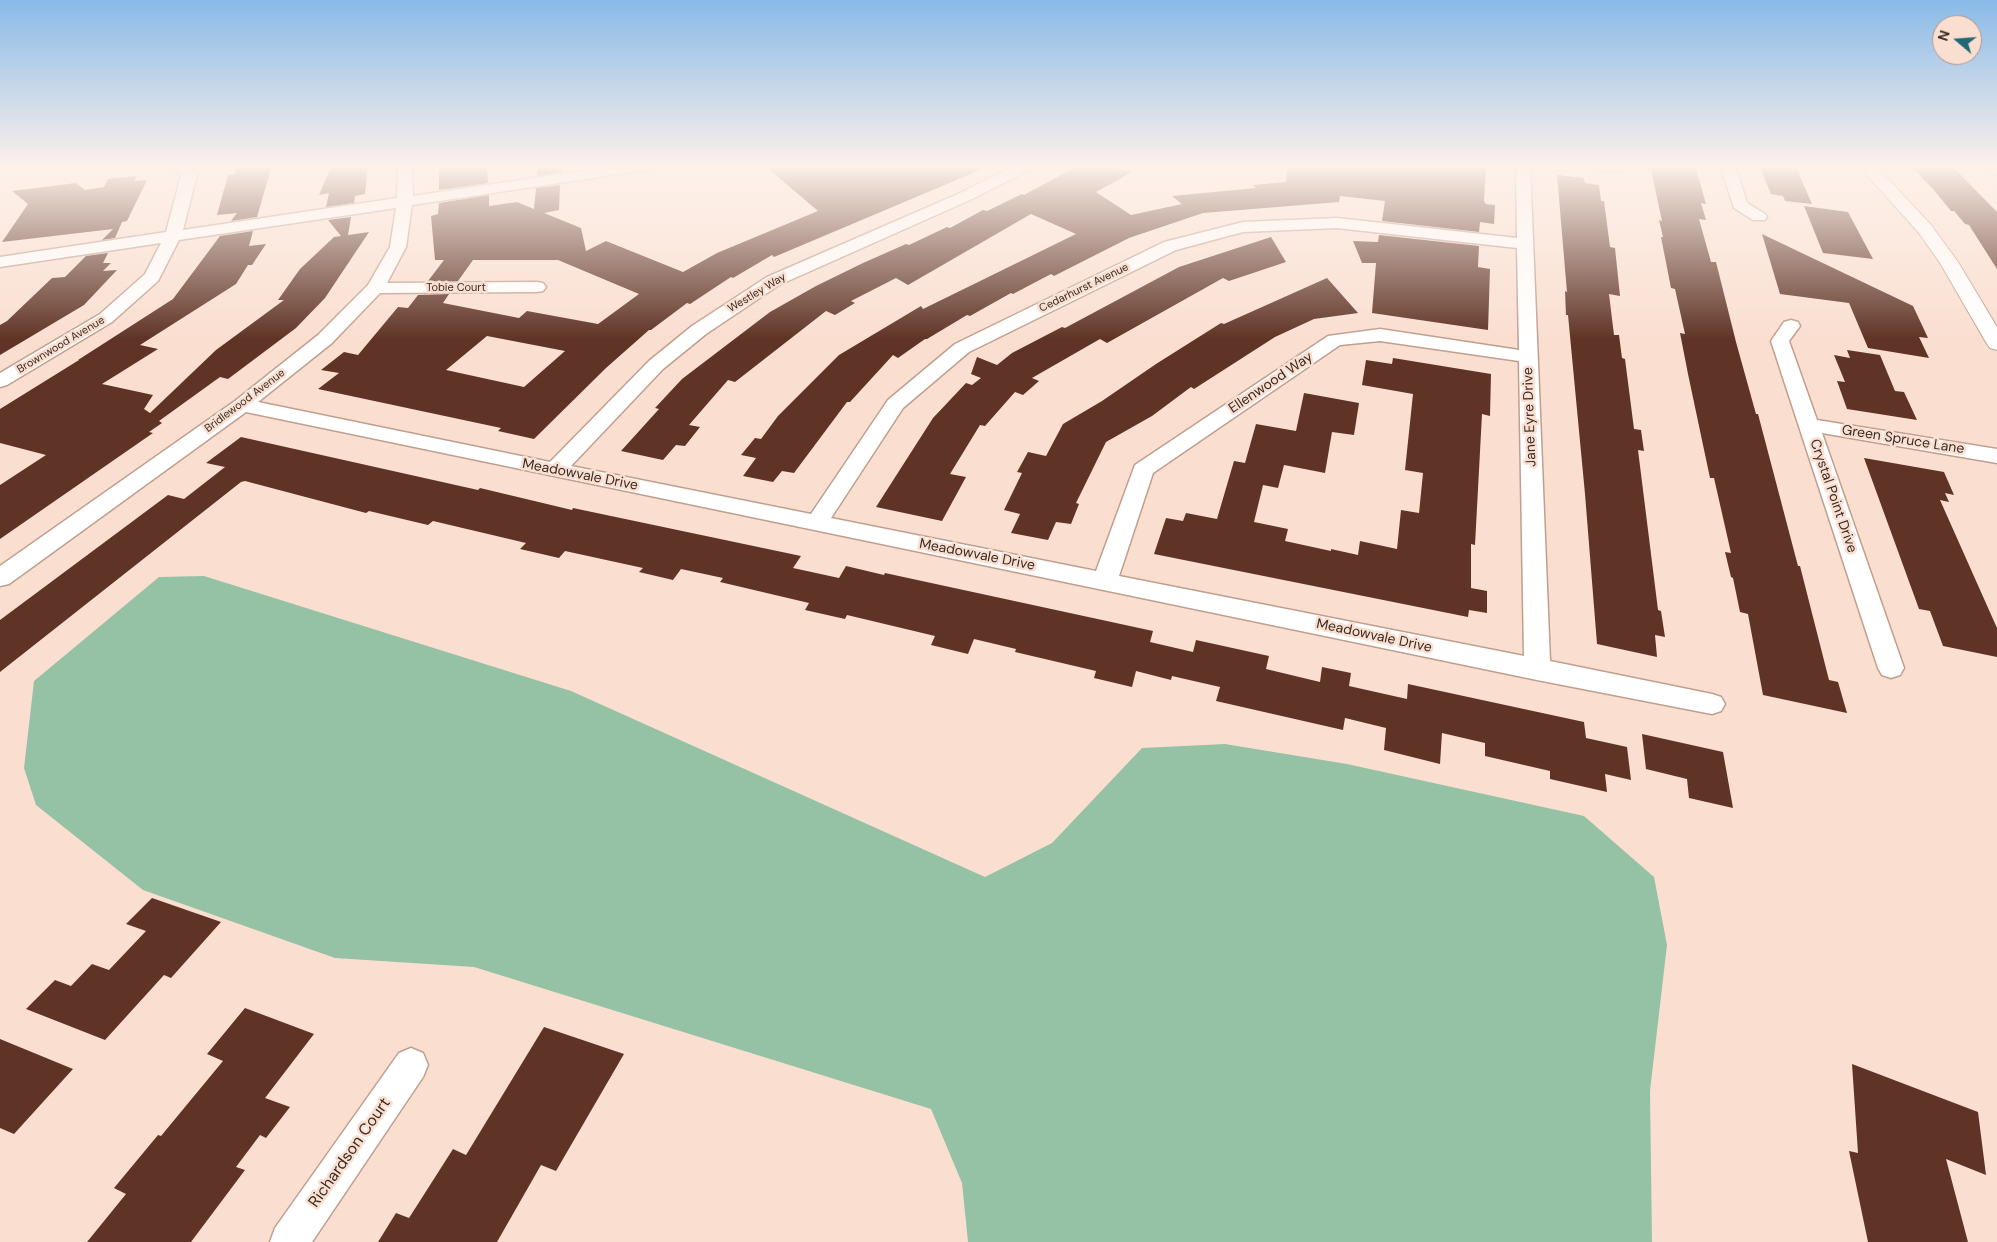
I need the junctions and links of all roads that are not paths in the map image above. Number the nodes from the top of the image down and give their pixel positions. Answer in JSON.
{"nodes":[{"id":1,"x":176,"y":223,"type":"edge"},
{"id":2,"x":259,"y":223,"type":"edge"},
{"id":3,"x":402,"y":223,"type":"edge"},
{"id":4,"x":905,"y":223,"type":"edge"},
{"id":5,"x":1524,"y":223,"type":"edge"},
{"id":6,"x":1919,"y":223,"type":"edge"},
{"id":7,"x":173,"y":236,"type":"junction"},
{"id":8,"x":1525,"y":244,"type":"junction"},
{"id":9,"x":0,"y":262,"type":"edge"},
{"id":10,"x":537,"y":287,"type":"dead end"},
{"id":11,"x":375,"y":288,"type":"junction"},
{"id":12,"x":1791,"y":326,"type":"dead end"},
{"id":13,"x":1997,"y":344,"type":"edge"},
{"id":14,"x":1528,"y":357,"type":"junction"},
{"id":15,"x":0,"y":381,"type":"edge"},
{"id":16,"x":242,"y":405,"type":"junction"},
{"id":17,"x":1809,"y":424,"type":"junction"},
{"id":18,"x":1997,"y":456,"type":"edge"},
{"id":19,"x":555,"y":470,"type":"junction"},
{"id":20,"x":817,"y":522,"type":"junction"},
{"id":21,"x":0,"y":578,"type":"edge"},
{"id":22,"x":1105,"y":581,"type":"junction"},
{"id":23,"x":1891,"y":668,"type":"dead end"},
{"id":24,"x":1538,"y":670,"type":"junction"},
{"id":25,"x":1712,"y":704,"type":"dead end"},
{"id":26,"x":411,"y":1065,"type":"dead end"},
{"id":27,"x":289,"y":1242,"type":"edge"}],
"edges":[{"from":1,"to":7,"type":"street","name":"Brownwood Avenue"},
{"from":2,"to":7,"type":"street"},
{"from":3,"to":11,"type":"street","name":"Bridlewood Avenue"},
{"from":4,"to":19,"type":"street","name":"Westley Way"},
{"from":5,"to":8,"type":"street","name":"Jane Eyre Drive"},
{"from":6,"to":13,"type":"street"},
{"from":7,"to":9,"type":"street"},
{"from":7,"to":15,"type":"street","name":"Brownwood Avenue"},
{"from":8,"to":14,"type":"street","name":"Jane Eyre Drive"},
{"from":8,"to":20,"type":"street","name":"Cedarhurst Avenue"},
{"from":10,"to":11,"type":"street","name":"Tobie Court"},
{"from":11,"to":16,"type":"street","name":"Bridlewood Avenue"},
{"from":12,"to":17,"type":"street","name":"Crystal Point Drive"},
{"from":14,"to":22,"type":"street","name":"Ellenwood Way"},
{"from":14,"to":24,"type":"street","name":"Jane Eyre Drive"},
{"from":16,"to":19,"type":"street","name":"Meadowvale Drive"},
{"from":16,"to":21,"type":"street","name":"Bridlewood Avenue"},
{"from":17,"to":18,"type":"street","name":"Green Spruce Lane"},
{"from":17,"to":23,"type":"street","name":"Crystal Point Drive"},
{"from":19,"to":20,"type":"street","name":"Meadowvale Drive"},
{"from":20,"to":22,"type":"street","name":"Meadowvale Drive"},
{"from":22,"to":24,"type":"street","name":"Meadowvale Drive"},
{"from":24,"to":25,"type":"street","name":"Meadowvale Drive"},
{"from":26,"to":27,"type":"street","name":"Richardson Court"}]}
